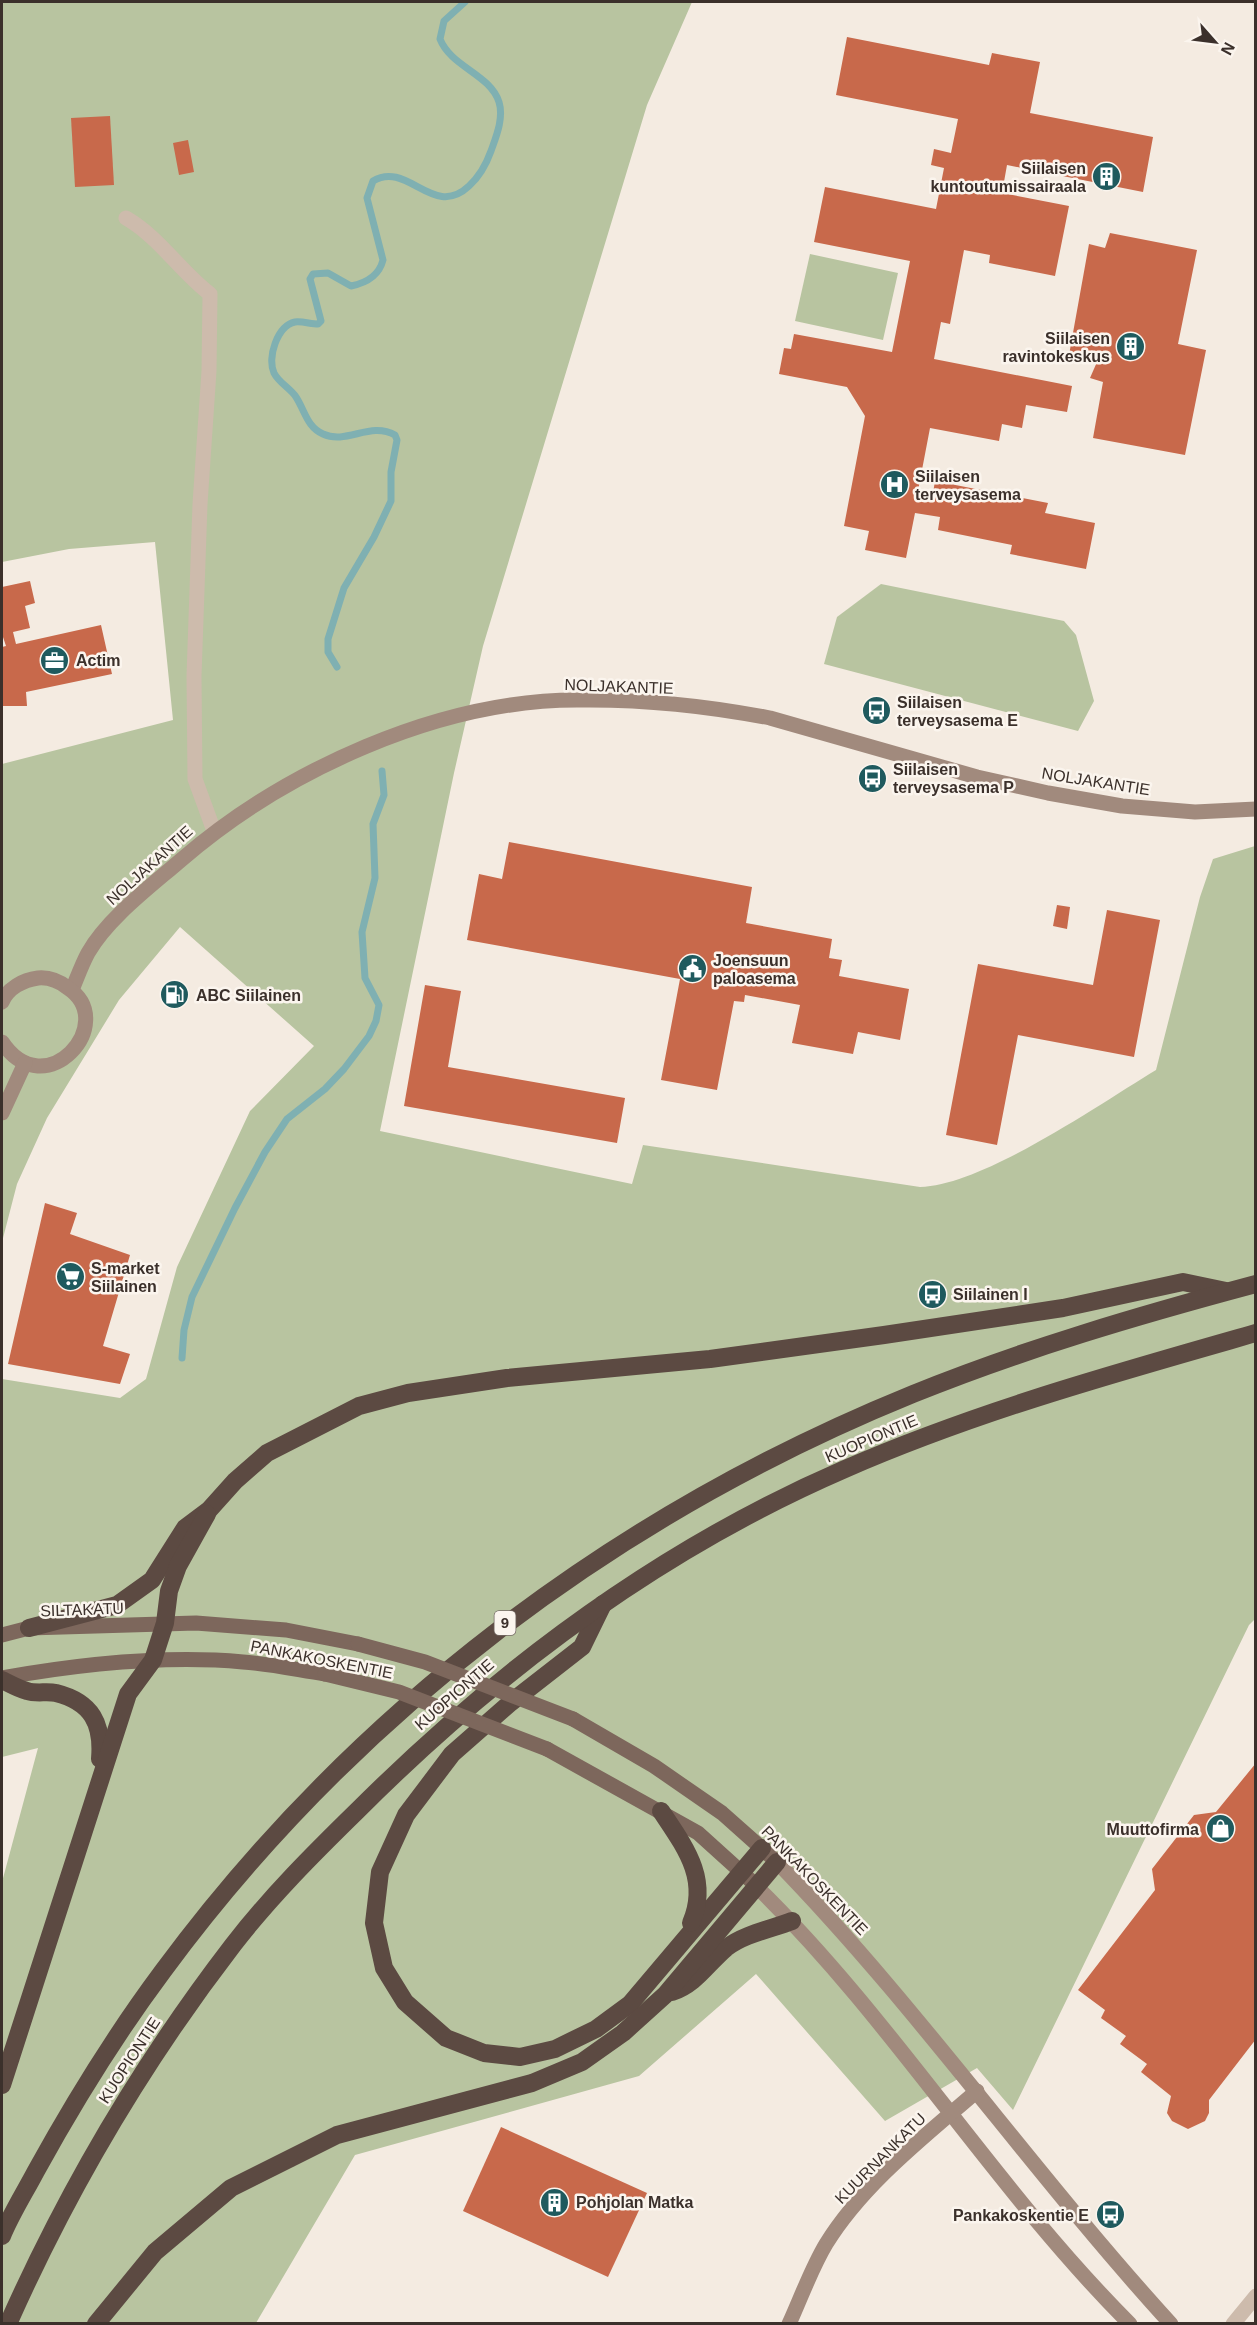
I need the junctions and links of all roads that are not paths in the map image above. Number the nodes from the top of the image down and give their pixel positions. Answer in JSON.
{"nodes":[{"id":1,"x":126,"y":218,"type":"dead end"},
{"id":2,"x":1256,"y":809,"type":"edge"},
{"id":3,"x":214,"y":831,"type":"junction"},
{"id":4,"x":72,"y":990,"type":"junction"},
{"id":5,"x":2,"y":1000,"type":"edge"},
{"id":6,"x":2,"y":1042,"type":"edge"},
{"id":7,"x":25,"y":1063,"type":"junction"},
{"id":8,"x":2,"y":1113,"type":"edge"},
{"id":9,"x":1256,"y":1284,"type":"edge"},
{"id":10,"x":1228,"y":1292,"type":"junction"},
{"id":11,"x":1256,"y":1334,"type":"edge"},
{"id":12,"x":209,"y":1510,"type":"junction"},
{"id":13,"x":603,"y":1602,"type":"junction"},
{"id":14,"x":165,"y":1623,"type":"junction"},
{"id":15,"x":29,"y":1628,"type":"junction"},
{"id":16,"x":2,"y":1635,"type":"edge"},
{"id":17,"x":153,"y":1660,"type":"junction"},
{"id":18,"x":2,"y":1679,"type":"edge"},
{"id":19,"x":98,"y":1785,"type":"junction"},
{"id":20,"x":661,"y":1811,"type":"junction"},
{"id":21,"x":762,"y":1848,"type":"junction"},
{"id":22,"x":777,"y":1862,"type":"junction"},
{"id":23,"x":741,"y":1872,"type":"junction"},
{"id":24,"x":757,"y":1887,"type":"junction"},
{"id":25,"x":792,"y":1921,"type":"junction"},
{"id":26,"x":684,"y":1938,"type":"junction"},
{"id":27,"x":665,"y":1995,"type":"junction"},
{"id":28,"x":2,"y":2085,"type":"edge"},
{"id":29,"x":977,"y":2091,"type":"junction"},
{"id":30,"x":950,"y":2115,"type":"junction"},
{"id":31,"x":2,"y":2236,"type":"edge"},
{"id":32,"x":1256,"y":2296,"type":"edge"},
{"id":33,"x":8,"y":2324,"type":"edge"},
{"id":34,"x":96,"y":2324,"type":"edge"},
{"id":35,"x":789,"y":2324,"type":"edge"},
{"id":36,"x":1130,"y":2324,"type":"edge"},
{"id":37,"x":1171,"y":2324,"type":"edge"},
{"id":38,"x":1233,"y":2324,"type":"edge"}],
"edges":[{"from":1,"to":3,"type":"street"},
{"from":2,"to":3,"type":"main road","name":"NOLJAKANTIE"},
{"from":3,"to":4,"type":"main road","name":"NOLJAKANTIE"},
{"from":4,"to":5,"type":"main road"},
{"from":4,"to":7,"type":"main road"},
{"from":6,"to":7,"type":"main road"},
{"from":7,"to":8,"type":"main road"},
{"from":9,"to":10,"type":"highway","name":"KUOPIONTIE","number":"9"},
{"from":10,"to":12,"type":"highway"},
{"from":10,"to":31,"type":"highway","name":"KUOPIONTIE","number":"9"},
{"from":11,"to":13,"type":"highway","name":"KUOPIONTIE"},
{"from":12,"to":14,"type":"highway"},
{"from":12,"to":15,"type":"highway"},
{"from":13,"to":26,"type":"highway"},
{"from":13,"to":33,"type":"highway","name":"KUOPIONTIE"},
{"from":14,"to":15,"type":"main road","name":"SILTAKATU"},
{"from":14,"to":17,"type":"highway"},
{"from":14,"to":21,"type":"main road","name":"PANKAKOSKENTIE","bridge":true},
{"from":15,"to":16,"type":"main road","name":"SILTAKATU"},
{"from":17,"to":18,"type":"main road"},
{"from":17,"to":19,"type":"highway"},
{"from":17,"to":20,"type":"main road","name":"PANKAKOSKENTIE","bridge":true},
{"from":18,"to":19,"type":"highway"},
{"from":19,"to":28,"type":"highway"},
{"from":20,"to":23,"type":"main road","name":"PANKAKOSKENTIE"},
{"from":20,"to":26,"type":"highway"},
{"from":21,"to":22,"type":"main road","name":"PANKAKOSKENTIE"},
{"from":21,"to":23,"type":"highway"},
{"from":22,"to":24,"type":"highway"},
{"from":22,"to":29,"type":"main road","name":"PANKAKOSKENTIE"},
{"from":23,"to":24,"type":"main road","name":"PANKAKOSKENTIE"},
{"from":23,"to":26,"type":"highway"},
{"from":24,"to":25,"type":"main road","name":"PANKAKOSKENTIE"},
{"from":24,"to":27,"type":"highway"},
{"from":25,"to":27,"type":"highway"},
{"from":25,"to":30,"type":"main road","name":"PANKAKOSKENTIE"},
{"from":27,"to":34,"type":"highway"},
{"from":29,"to":30,"type":"main road","name":"KUURNANKATU"},
{"from":29,"to":37,"type":"main road","name":"PANKAKOSKENTIE"},
{"from":30,"to":35,"type":"main road","name":"KUURNANKATU"},
{"from":30,"to":36,"type":"main road","name":"PANKAKOSKENTIE"},
{"from":32,"to":38,"type":"street"}]}
